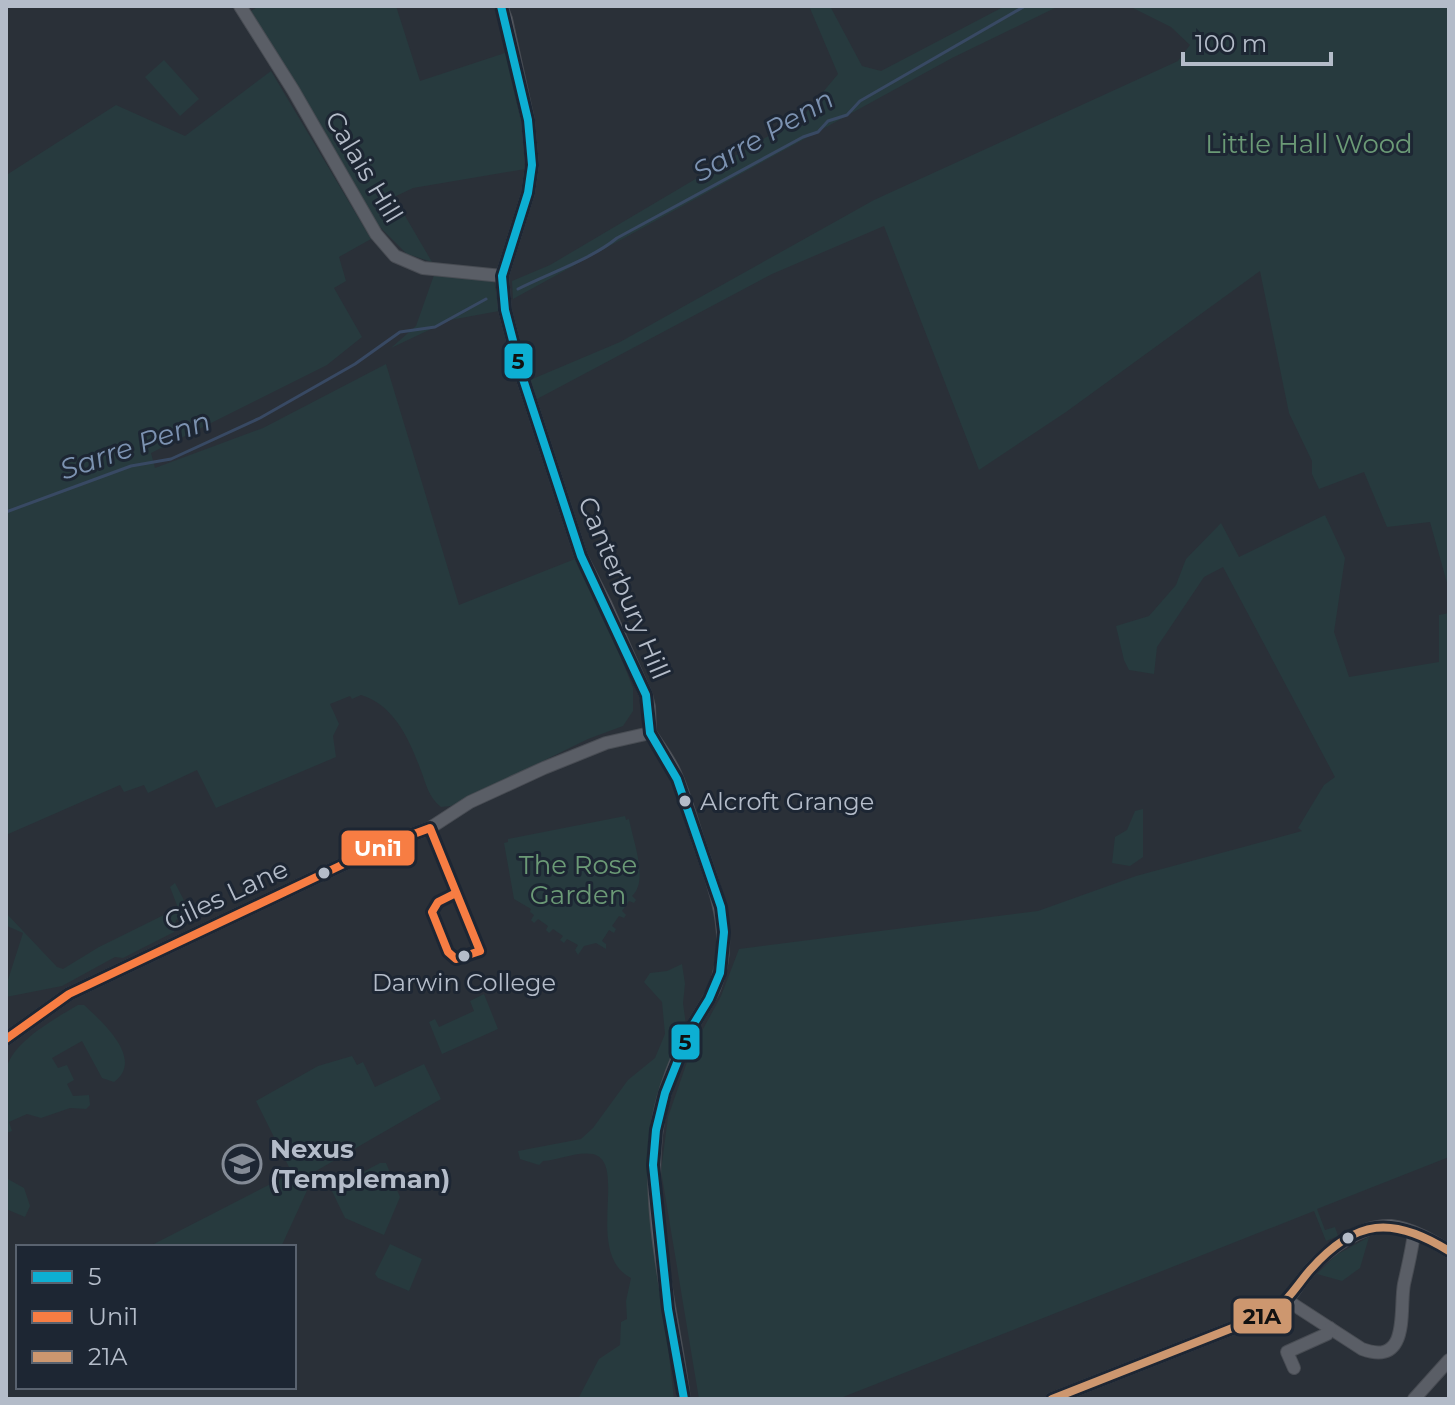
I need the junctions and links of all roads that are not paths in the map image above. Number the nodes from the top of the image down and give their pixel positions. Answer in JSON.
{"nodes":[{"id":1,"x":240,"y":6,"type":"edge"},
{"id":2,"x":501,"y":6,"type":"edge"},
{"id":3,"x":502,"y":276,"type":"junction"},
{"id":4,"x":650,"y":733,"type":"junction"},
{"id":5,"x":6,"y":1039,"type":"edge"},
{"id":6,"x":1414,"y":1233,"type":"junction"},
{"id":7,"x":1446,"y":1249,"type":"edge"},
{"id":8,"x":1288,"y":1301,"type":"junction"},
{"id":9,"x":1330,"y":1328,"type":"junction"},
{"id":10,"x":1449,"y":1360,"type":"edge"},
{"id":11,"x":1294,"y":1368,"type":"dead end"},
{"id":12,"x":684,"y":1399,"type":"edge"},
{"id":13,"x":1052,"y":1399,"type":"edge"},
{"id":14,"x":1414,"y":1399,"type":"edge"}],
"edges":[{"from":1,"to":3,"type":"street","name":"Calais Hill"},
{"from":2,"to":3,"type":"street"},
{"from":3,"to":4,"type":"street","name":"Canterbury Hill"},
{"from":4,"to":5,"type":"street","name":"Giles Lane"},
{"from":4,"to":12,"type":"street"},
{"from":6,"to":7,"type":"street"},
{"from":6,"to":8,"type":"street"},
{"from":6,"to":9,"type":"street"},
{"from":8,"to":9,"type":"street"},
{"from":8,"to":13,"type":"street"},
{"from":9,"to":11,"type":"street"},
{"from":10,"to":14,"type":"street"}]}
